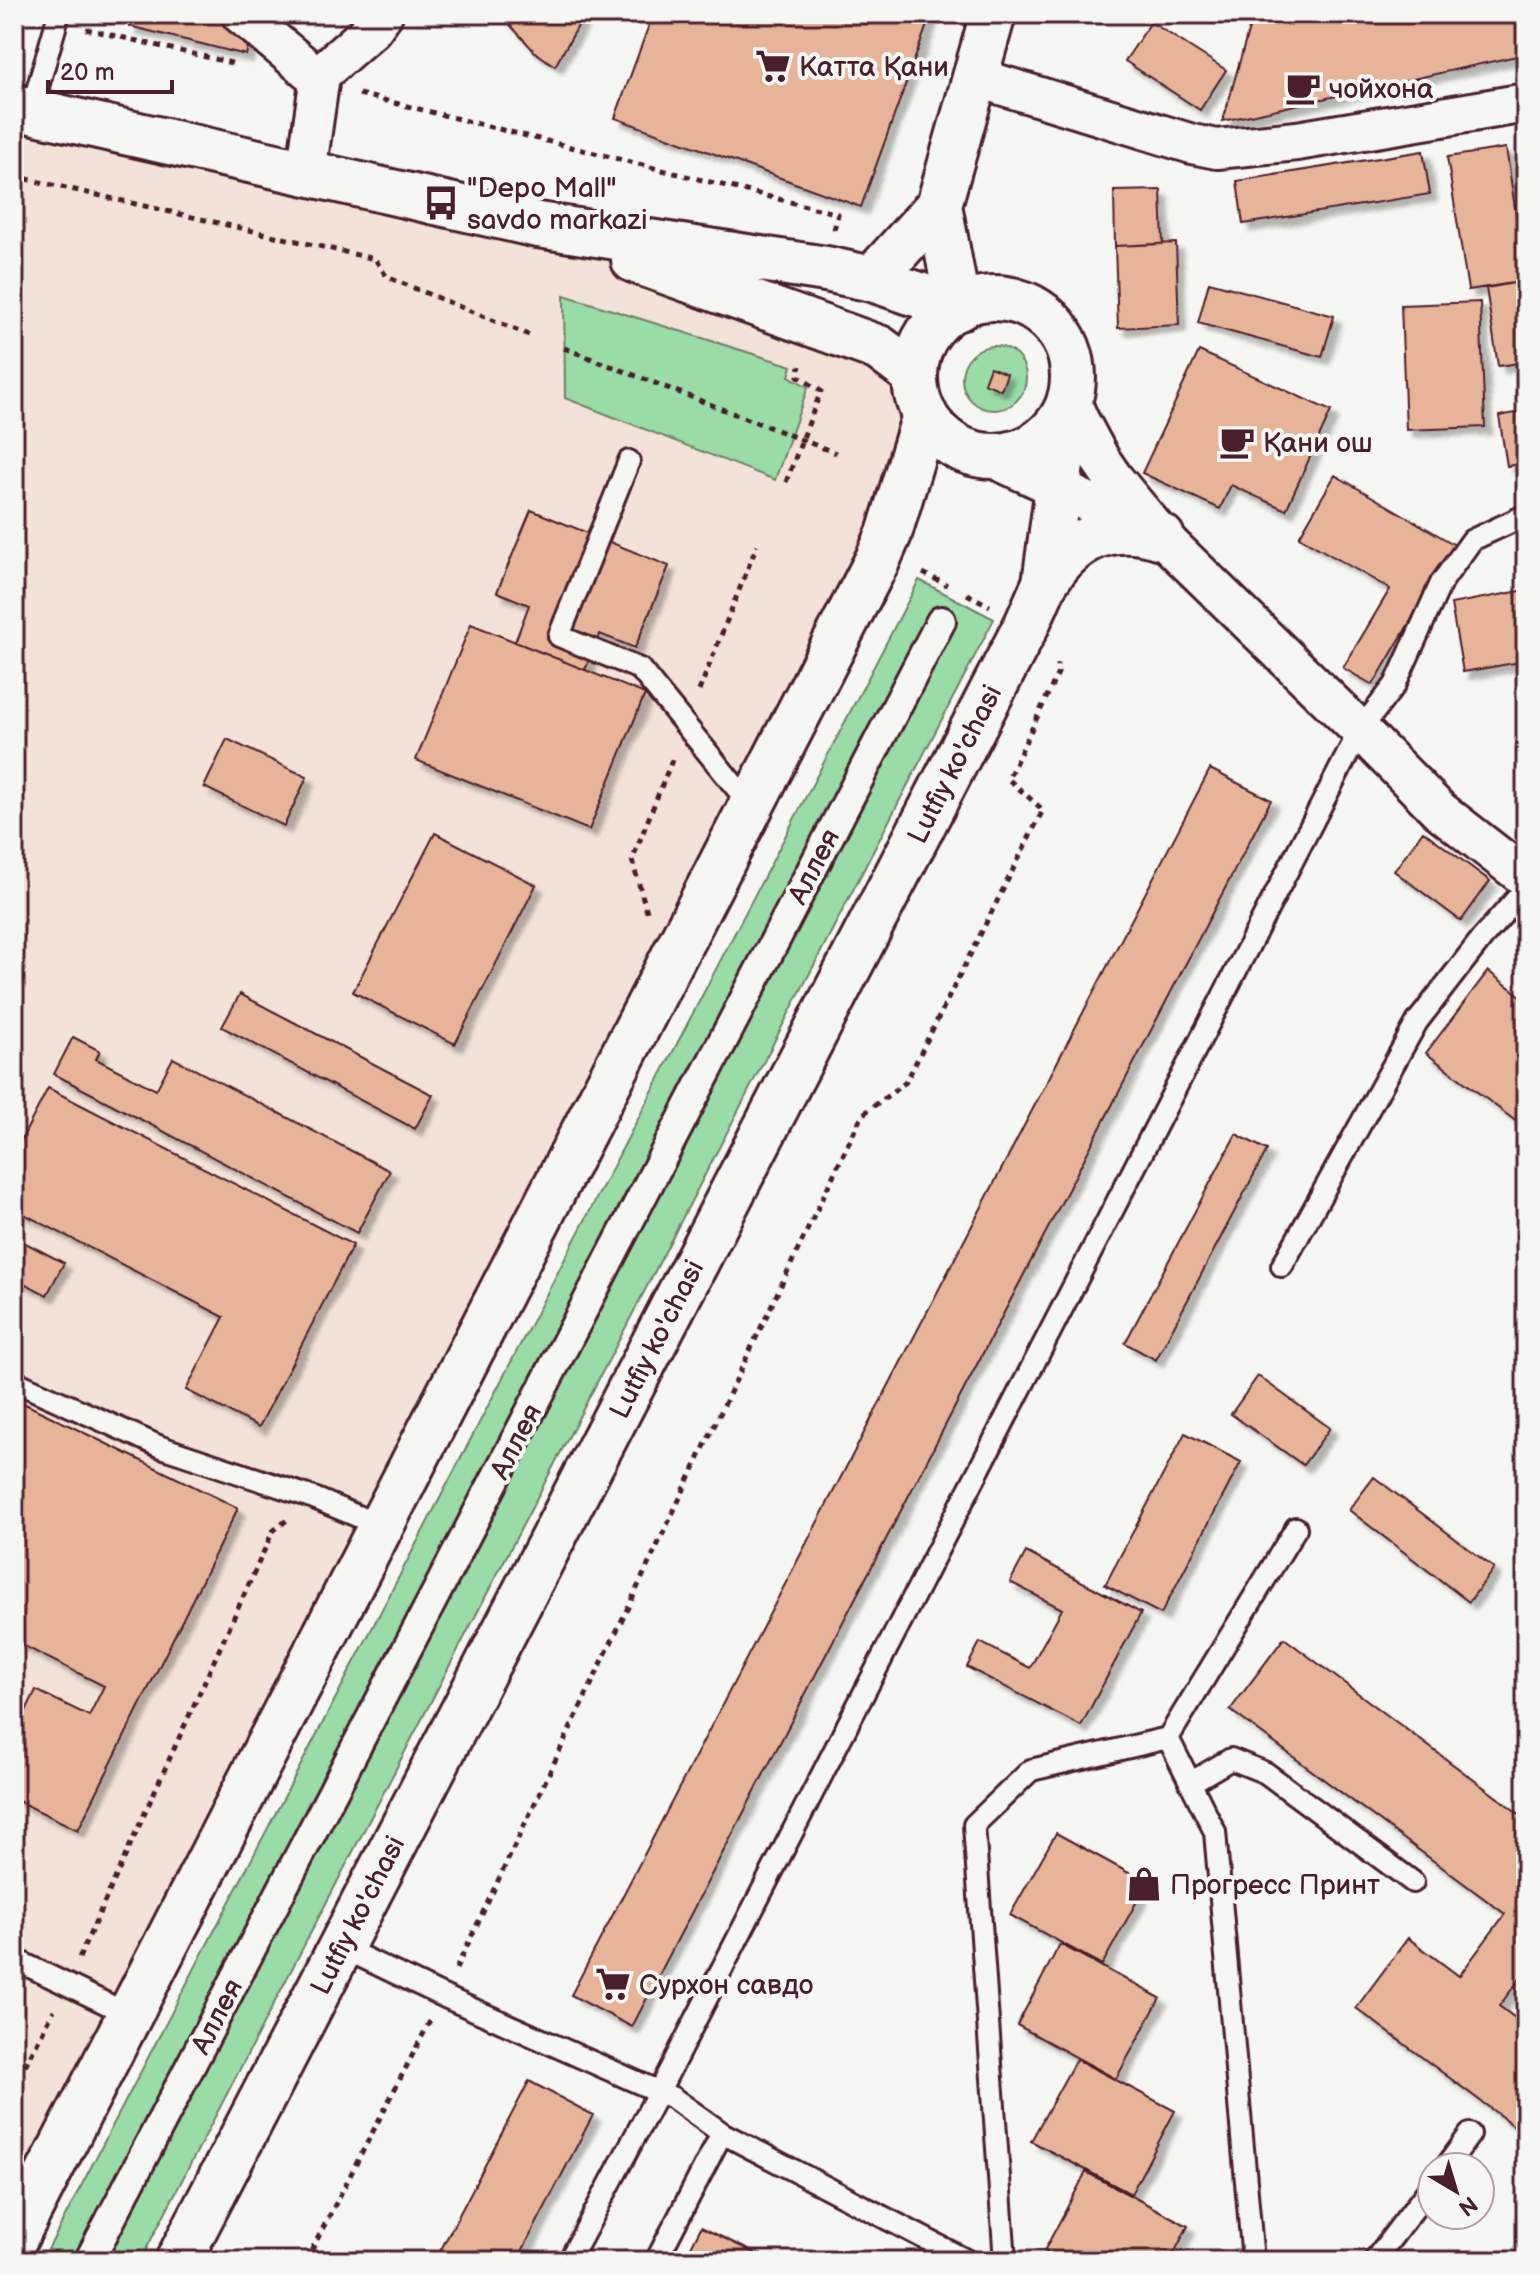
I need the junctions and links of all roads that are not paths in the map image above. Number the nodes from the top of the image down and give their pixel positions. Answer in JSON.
{"nodes":[{"id":1,"x":241,"y":14,"type":"edge"},
{"id":2,"x":383,"y":14,"type":"edge"},
{"id":3,"x":993,"y":14,"type":"edge"},
{"id":4,"x":58,"y":18,"type":"edge"},
{"id":5,"x":975,"y":77,"type":"junction"},
{"id":6,"x":318,"y":80,"type":"junction"},
{"id":7,"x":1526,"y":104,"type":"edge"},
{"id":8,"x":23,"y":109,"type":"edge"},
{"id":9,"x":306,"y":173,"type":"junction"},
{"id":10,"x":939,"y":205,"type":"junction"},
{"id":11,"x":538,"y":225,"type":"junction"},
{"id":12,"x":872,"y":279,"type":"junction"},
{"id":13,"x":958,"y":308,"type":"junction"},
{"id":14,"x":912,"y":373,"type":"junction"},
{"id":15,"x":1070,"y":398,"type":"junction"},
{"id":16,"x":925,"y":415,"type":"junction"},
{"id":17,"x":989,"y":456,"type":"junction"},
{"id":18,"x":629,"y":461,"type":"dead end"},
{"id":19,"x":1058,"y":489,"type":"junction"},
{"id":20,"x":1526,"y":515,"type":"edge"},
{"id":21,"x":1162,"y":537,"type":"junction"},
{"id":22,"x":1045,"y":583,"type":"junction"},
{"id":23,"x":941,"y":621,"type":"dead end"},
{"id":24,"x":1360,"y":730,"type":"junction"},
{"id":25,"x":751,"y":806,"type":"junction"},
{"id":26,"x":1526,"y":878,"type":"edge"},
{"id":27,"x":1526,"y":888,"type":"edge"},
{"id":28,"x":1282,"y":1266,"type":"dead end"},
{"id":29,"x":14,"y":1381,"type":"edge"},
{"id":30,"x":381,"y":1526,"type":"junction"},
{"id":31,"x":1296,"y":1528,"type":"dead end"},
{"id":32,"x":1168,"y":1738,"type":"junction"},
{"id":33,"x":1190,"y":1783,"type":"junction"},
{"id":34,"x":1413,"y":1882,"type":"dead end"},
{"id":35,"x":341,"y":1947,"type":"junction"},
{"id":36,"x":14,"y":1959,"type":"edge"},
{"id":37,"x":130,"y":2015,"type":"junction"},
{"id":38,"x":659,"y":2091,"type":"junction"},
{"id":39,"x":722,"y":2133,"type":"junction"},
{"id":40,"x":1470,"y":2134,"type":"dead end"},
{"id":41,"x":1458,"y":2151,"type":"edge"},
{"id":42,"x":1416,"y":2206,"type":"edge"},
{"id":43,"x":16,"y":2232,"type":"edge"},
{"id":44,"x":89,"y":2261,"type":"edge"},
{"id":45,"x":178,"y":2261,"type":"edge"},
{"id":46,"x":569,"y":2261,"type":"edge"},
{"id":47,"x":656,"y":2261,"type":"edge"},
{"id":48,"x":968,"y":2261,"type":"edge"},
{"id":49,"x":1005,"y":2261,"type":"edge"},
{"id":50,"x":1253,"y":2261,"type":"edge"},
{"id":51,"x":1374,"y":2261,"type":"edge"}],
"edges":[{"from":1,"to":6,"type":"street"},
{"from":2,"to":6,"type":"street"},
{"from":3,"to":5,"type":"main road"},
{"from":4,"to":8,"type":"lane"},
{"from":5,"to":7,"type":"street"},
{"from":5,"to":10,"type":"main road"},
{"from":6,"to":9,"type":"street"},
{"from":8,"to":9,"type":"main road"},
{"from":9,"to":11,"type":"main road"},
{"from":10,"to":12,"type":"main road"},
{"from":10,"to":13,"type":"main road"},
{"from":11,"to":12,"type":"main road"},
{"from":11,"to":14,"type":"main road"},
{"from":12,"to":13,"type":"main road"},
{"from":13,"to":14,"type":"main road"},
{"from":13,"to":15,"type":"main road"},
{"from":14,"to":16,"type":"main road"},
{"from":15,"to":17,"type":"main road"},
{"from":15,"to":19,"type":"main road","name":"Lutfiy ko'chasi"},
{"from":15,"to":21,"type":"street"},
{"from":16,"to":17,"type":"main road"},
{"from":16,"to":25,"type":"main road"},
{"from":17,"to":19,"type":"street"},
{"from":18,"to":25,"type":"lane"},
{"from":19,"to":21,"type":"street"},
{"from":19,"to":22,"type":"main road","name":"Lutfiy ko'chasi"},
{"from":20,"to":24,"type":"lane"},
{"from":21,"to":22,"type":"main road"},
{"from":21,"to":24,"type":"street"},
{"from":22,"to":35,"type":"main road","name":"Lutfiy ko'chasi"},
{"from":23,"to":44,"type":"street","name":"Аллея"},
{"from":24,"to":26,"type":"street"},
{"from":24,"to":38,"type":"lane"},
{"from":25,"to":30,"type":"main road"},
{"from":27,"to":28,"type":"lane"},
{"from":29,"to":30,"type":"lane"},
{"from":30,"to":37,"type":"main road"},
{"from":31,"to":32,"type":"lane"},
{"from":32,"to":33,"type":"lane"},
{"from":32,"to":49,"type":"lane"},
{"from":33,"to":34,"type":"lane"},
{"from":33,"to":50,"type":"lane"},
{"from":35,"to":38,"type":"lane"},
{"from":35,"to":45,"type":"main road","name":"Lutfiy ko'chasi"},
{"from":36,"to":37,"type":"lane"},
{"from":37,"to":43,"type":"main road"},
{"from":38,"to":39,"type":"lane"},
{"from":38,"to":46,"type":"lane"},
{"from":39,"to":47,"type":"lane"},
{"from":39,"to":48,"type":"lane"},
{"from":40,"to":41,"type":"lane"},
{"from":42,"to":51,"type":"lane"}]}
